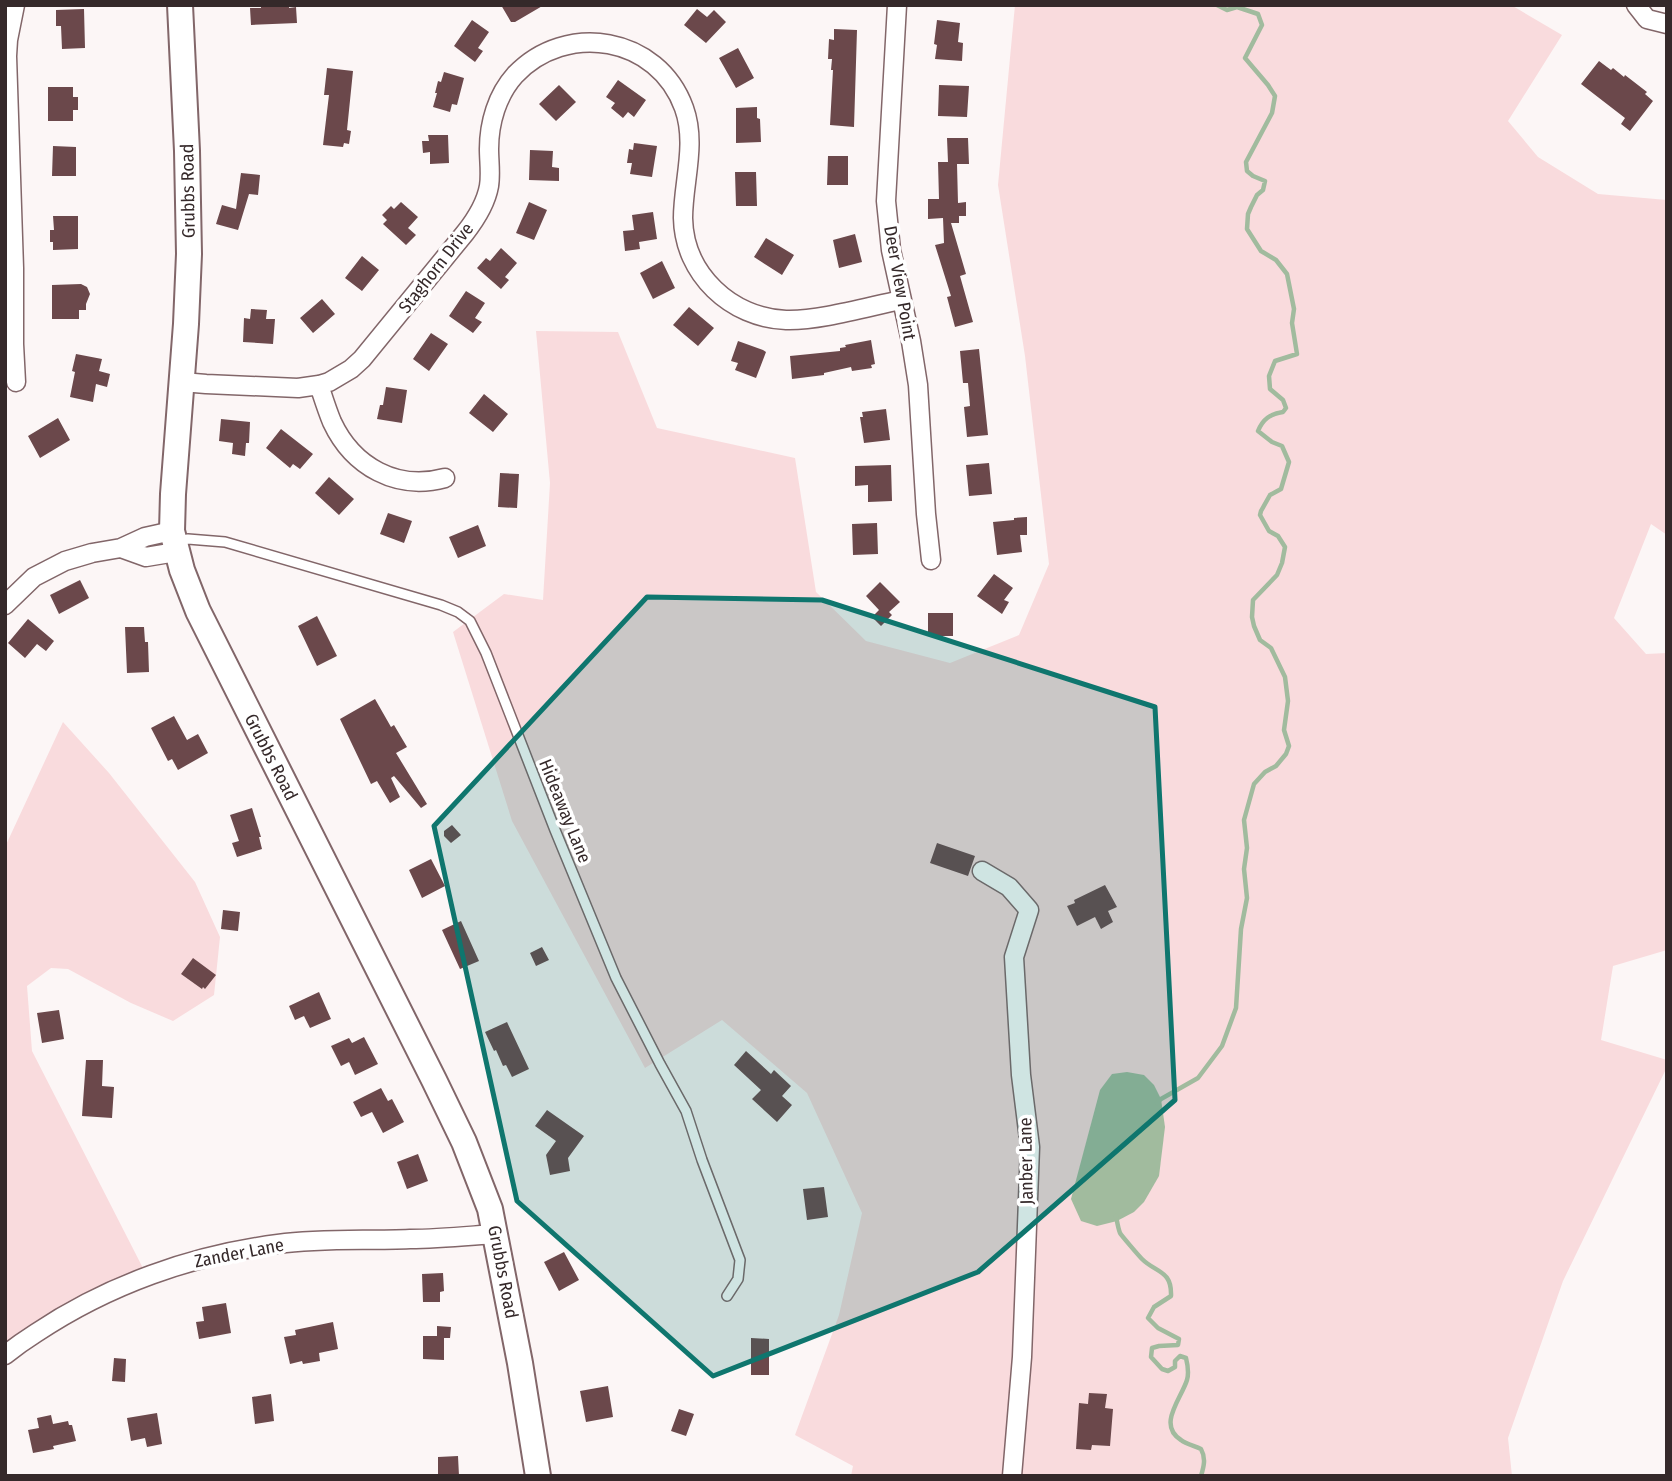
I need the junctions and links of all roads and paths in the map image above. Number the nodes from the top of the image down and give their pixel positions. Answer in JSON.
{"nodes":[{"id":1,"x":15,"y":5,"type":"edge"},
{"id":2,"x":180,"y":5,"type":"edge"},
{"id":3,"x":897,"y":5,"type":"edge"},
{"id":4,"x":1636,"y":5,"type":"edge"},
{"id":5,"x":1667,"y":24,"type":"edge"},
{"id":6,"x":901,"y":300,"type":"junction"},
{"id":7,"x":16,"y":382,"type":"dead end"},
{"id":8,"x":182,"y":382,"type":"junction"},
{"id":9,"x":319,"y":385,"type":"junction"},
{"id":10,"x":445,"y":478,"type":"dead end"},
{"id":11,"x":174,"y":542,"type":"junction"},
{"id":12,"x":931,"y":560,"type":"dead end"},
{"id":13,"x":5,"y":605,"type":"edge"},
{"id":14,"x":982,"y":871,"type":"dead end"},
{"id":15,"x":495,"y":1234,"type":"junction"},
{"id":16,"x":727,"y":1296,"type":"dead end"},
{"id":17,"x":5,"y":1355,"type":"edge"},
{"id":18,"x":538,"y":1476,"type":"edge"},
{"id":19,"x":1012,"y":1476,"type":"edge"}],
"edges":[{"from":1,"to":7,"type":"street"},
{"from":2,"to":8,"type":"street","name":"Grubbs Road"},
{"from":3,"to":6,"type":"street","name":"Deer View Point"},
{"from":4,"to":5,"type":"street"},
{"from":6,"to":9,"type":"street","name":"Staghorn Drive"},
{"from":6,"to":12,"type":"street","name":"Deer View Point"},
{"from":8,"to":9,"type":"street","name":"Staghorn Drive"},
{"from":8,"to":11,"type":"street","name":"Grubbs Road"},
{"from":9,"to":10,"type":"street"},
{"from":11,"to":13,"type":"street"},
{"from":11,"to":15,"type":"street","name":"Grubbs Road"},
{"from":11,"to":16,"type":"lane","name":"Hideaway Lane"},
{"from":14,"to":19,"type":"street","name":"Janber Lane"},
{"from":15,"to":17,"type":"street","name":"Zander Lane"},
{"from":15,"to":18,"type":"street","name":"Grubbs Road"}]}
